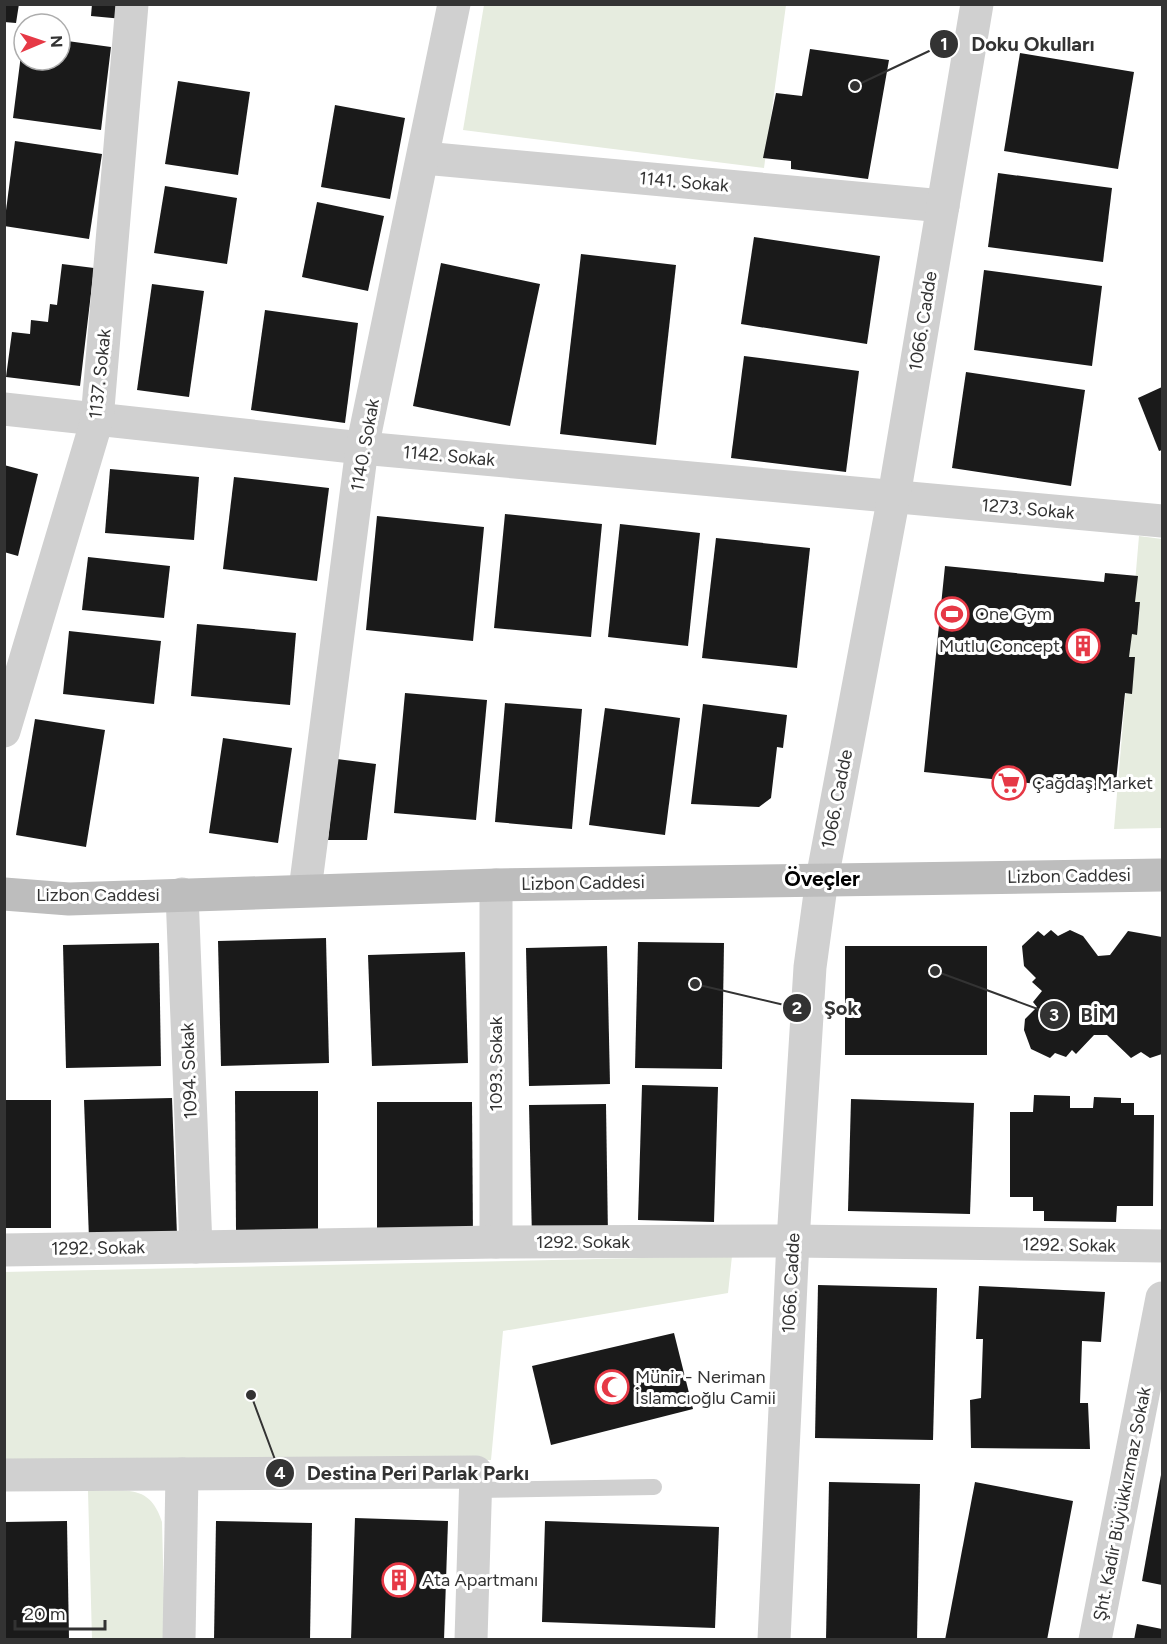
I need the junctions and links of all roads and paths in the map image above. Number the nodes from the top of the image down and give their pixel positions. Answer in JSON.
{"nodes":[{"id":1,"x":132,"y":4,"type":"edge"},
{"id":2,"x":454,"y":4,"type":"edge"},
{"id":3,"x":977,"y":4,"type":"edge"},
{"id":4,"x":424,"y":158,"type":"junction"},
{"id":5,"x":943,"y":206,"type":"junction"},
{"id":6,"x":4,"y":409,"type":"edge"},
{"id":7,"x":97,"y":420,"type":"junction"},
{"id":8,"x":362,"y":448,"type":"junction"},
{"id":9,"x":894,"y":496,"type":"junction"},
{"id":10,"x":1162,"y":521,"type":"edge"},
{"id":11,"x":4,"y":731,"type":"edge"},
{"id":12,"x":1162,"y":875,"type":"edge"},
{"id":13,"x":822,"y":879,"type":"junction"},
{"id":14,"x":496,"y":885,"type":"junction"},
{"id":15,"x":305,"y":890,"type":"junction"},
{"id":16,"x":4,"y":894,"type":"edge"},
{"id":17,"x":182,"y":894,"type":"junction"},
{"id":18,"x":793,"y":1241,"type":"junction"},
{"id":19,"x":496,"y":1242,"type":"junction"},
{"id":20,"x":1162,"y":1246,"type":"edge"},
{"id":21,"x":196,"y":1247,"type":"junction"},
{"id":22,"x":4,"y":1250,"type":"edge"},
{"id":23,"x":1162,"y":1298,"type":"edge"},
{"id":24,"x":182,"y":1474,"type":"junction"},
{"id":25,"x":4,"y":1475,"type":"edge"},
{"id":26,"x":476,"y":1481,"type":"junction"},
{"id":27,"x":654,"y":1487,"type":"dead end"},
{"id":28,"x":179,"y":1640,"type":"edge"},
{"id":29,"x":471,"y":1640,"type":"edge"},
{"id":30,"x":774,"y":1640,"type":"edge"},
{"id":31,"x":1095,"y":1640,"type":"edge"}],
"edges":[{"from":1,"to":7,"type":"street","name":"1137. Sokak"},
{"from":2,"to":4,"type":"street","name":"1140. Sokak"},
{"from":3,"to":5,"type":"street","name":"1066. Cadde"},
{"from":4,"to":5,"type":"street","name":"1141. Sokak"},
{"from":4,"to":8,"type":"street","name":"1140. Sokak"},
{"from":5,"to":9,"type":"street","name":"1066. Cadde"},
{"from":6,"to":7,"type":"street","name":"1142. Sokak"},
{"from":7,"to":8,"type":"street","name":"1142. Sokak"},
{"from":7,"to":11,"type":"street","name":"1137. Sokak"},
{"from":8,"to":9,"type":"street","name":"1142. Sokak"},
{"from":8,"to":15,"type":"street","name":"1140. Sokak"},
{"from":9,"to":10,"type":"street","name":"1273. Sokak"},
{"from":9,"to":13,"type":"street","name":"1066. Cadde"},
{"from":12,"to":13,"type":"main road","name":"Lizbon Caddesi"},
{"from":13,"to":14,"type":"main road","name":"Lizbon Caddesi"},
{"from":13,"to":18,"type":"street","name":"1066. Cadde"},
{"from":14,"to":15,"type":"main road","name":"Lizbon Caddesi"},
{"from":14,"to":19,"type":"street","name":"1093. Sokak"},
{"from":15,"to":17,"type":"main road","name":"Lizbon Caddesi"},
{"from":16,"to":17,"type":"main road","name":"Lizbon Caddesi"},
{"from":17,"to":21,"type":"street","name":"1094. Sokak"},
{"from":18,"to":19,"type":"street","name":"1292. Sokak"},
{"from":18,"to":20,"type":"street","name":"1292. Sokak"},
{"from":18,"to":30,"type":"street","name":"1066. Cadde"},
{"from":19,"to":21,"type":"street","name":"1292. Sokak"},
{"from":21,"to":22,"type":"street","name":"1292. Sokak"},
{"from":23,"to":31,"type":"street","name":"Şht. Kadir Büyükkızmaz Sokak"},
{"from":24,"to":25,"type":"street"},
{"from":24,"to":26,"type":"street"},
{"from":24,"to":28,"type":"street"},
{"from":26,"to":27,"type":"lane"},
{"from":26,"to":29,"type":"street"}]}
